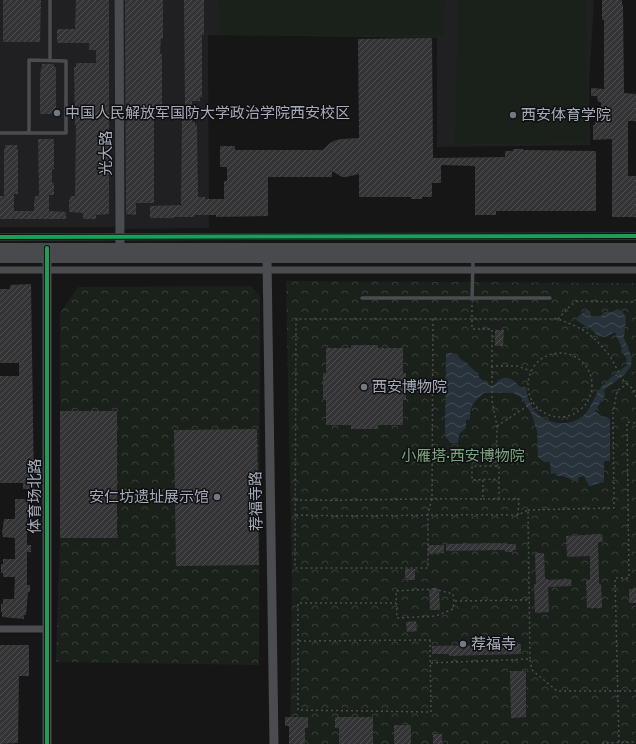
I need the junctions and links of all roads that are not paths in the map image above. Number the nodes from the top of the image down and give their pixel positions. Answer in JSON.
{"nodes":[{"id":1,"x":50,"y":0,"type":"edge"},
{"id":2,"x":119,"y":0,"type":"edge"},
{"id":3,"x":50,"y":60,"type":"junction"},
{"id":4,"x":0,"y":133,"type":"edge"},
{"id":5,"x":28,"y":133,"type":"junction"},
{"id":6,"x":636,"y":236,"type":"edge"},
{"id":7,"x":0,"y":237,"type":"edge"},
{"id":8,"x":120,"y":237,"type":"junction"},
{"id":9,"x":0,"y":248,"type":"edge"},
{"id":10,"x":636,"y":248,"type":"edge"},
{"id":11,"x":47,"y":253,"type":"junction"},
{"id":12,"x":120,"y":253,"type":"junction"},
{"id":13,"x":0,"y":258,"type":"edge"},
{"id":14,"x":267,"y":258,"type":"junction"},
{"id":15,"x":636,"y":258,"type":"edge"},
{"id":16,"x":473,"y":259,"type":"junction"},
{"id":17,"x":0,"y":270,"type":"edge"},
{"id":18,"x":47,"y":270,"type":"junction"},
{"id":19,"x":267,"y":270,"type":"junction"},
{"id":20,"x":472,"y":270,"type":"junction"},
{"id":21,"x":636,"y":270,"type":"edge"},
{"id":22,"x":362,"y":298,"type":"dead end"},
{"id":23,"x":550,"y":298,"type":"dead end"},
{"id":24,"x":472,"y":299,"type":"junction"},
{"id":25,"x":0,"y":629,"type":"edge"},
{"id":26,"x":46,"y":629,"type":"junction"},
{"id":27,"x":47,"y":744,"type":"edge"},
{"id":28,"x":274,"y":744,"type":"edge"}],
"edges":[{"from":1,"to":3,"type":"lane"},
{"from":2,"to":8,"type":"street","name":"光大路"},
{"from":3,"to":5,"type":"lane"},
{"from":3,"to":5,"type":"lane"},
{"from":4,"to":5,"type":"lane"},
{"from":6,"to":8,"type":"street"},
{"from":7,"to":8,"type":"street"},
{"from":8,"to":12,"type":"street","name":"光大路"},
{"from":9,"to":11,"type":"main road"},
{"from":10,"to":12,"type":"main road"},
{"from":11,"to":12,"type":"main road"},
{"from":11,"to":13,"type":"main road"},
{"from":11,"to":18,"type":"street","name":"体育场北路"},
{"from":12,"to":14,"type":"main road"},
{"from":14,"to":16,"type":"main road"},
{"from":14,"to":19,"type":"street","name":"荐福寺路"},
{"from":15,"to":16,"type":"main road"},
{"from":16,"to":20,"type":"lane"},
{"from":17,"to":18,"type":"street"},
{"from":18,"to":19,"type":"street"},
{"from":18,"to":26,"type":"street","name":"体育场北路"},
{"from":19,"to":20,"type":"street"},
{"from":19,"to":28,"type":"street","name":"荐福寺路"},
{"from":20,"to":21,"type":"street"},
{"from":20,"to":24,"type":"lane"},
{"from":22,"to":24,"type":"lane"},
{"from":23,"to":24,"type":"lane"},
{"from":25,"to":26,"type":"street"},
{"from":26,"to":27,"type":"street","name":"体育场北路"}]}
